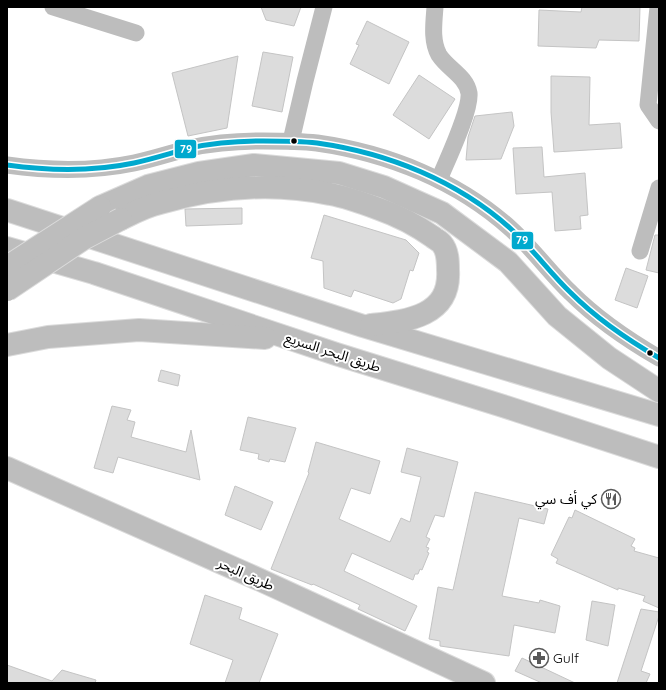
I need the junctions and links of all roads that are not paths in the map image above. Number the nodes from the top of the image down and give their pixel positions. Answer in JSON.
{"nodes":[{"id":1,"x":53,"y":7,"type":"edge"},
{"id":2,"x":324,"y":7,"type":"edge"},
{"id":3,"x":435,"y":7,"type":"edge"},
{"id":4,"x":658,"y":7,"type":"edge"},
{"id":5,"x":136,"y":33,"type":"dead end"},
{"id":6,"x":659,"y":120,"type":"edge"},
{"id":7,"x":291,"y":141,"type":"junction"},
{"id":8,"x":7,"y":165,"type":"edge"},
{"id":9,"x":439,"y":180,"type":"junction"},
{"id":10,"x":659,"y":188,"type":"edge"},
{"id":11,"x":7,"y":210,"type":"edge"},
{"id":12,"x":7,"y":248,"type":"edge"},
{"id":13,"x":640,"y":251,"type":"dead end"},
{"id":14,"x":7,"y":267,"type":"edge"},
{"id":15,"x":7,"y":290,"type":"edge"},
{"id":16,"x":363,"y":326,"type":"junction"},
{"id":17,"x":293,"y":339,"type":"junction"},
{"id":18,"x":7,"y":345,"type":"edge"},
{"id":19,"x":659,"y":358,"type":"edge"},
{"id":20,"x":659,"y":391,"type":"edge"},
{"id":21,"x":659,"y":415,"type":"edge"},
{"id":22,"x":659,"y":457,"type":"edge"},
{"id":23,"x":7,"y":468,"type":"edge"},
{"id":24,"x":484,"y":683,"type":"edge"}],
"edges":[{"from":1,"to":5,"type":"street"},
{"from":2,"to":7,"type":"street"},
{"from":3,"to":9,"type":"street"},
{"from":4,"to":6,"type":"street"},
{"from":7,"to":8,"type":"street"},
{"from":7,"to":9,"type":"street"},
{"from":9,"to":19,"type":"street"},
{"from":10,"to":13,"type":"street"},
{"from":11,"to":16,"type":"highway"},
{"from":12,"to":17,"type":"highway","name":"طريق البحر السريع"},
{"from":14,"to":20,"type":"highway","bridge":true},
{"from":15,"to":16,"type":"highway","bridge":true},
{"from":16,"to":21,"type":"highway"},
{"from":17,"to":18,"type":"highway"},
{"from":17,"to":22,"type":"highway","name":"طريق البحر السريع"},
{"from":23,"to":24,"type":"highway","name":"طريق البحر"}]}
